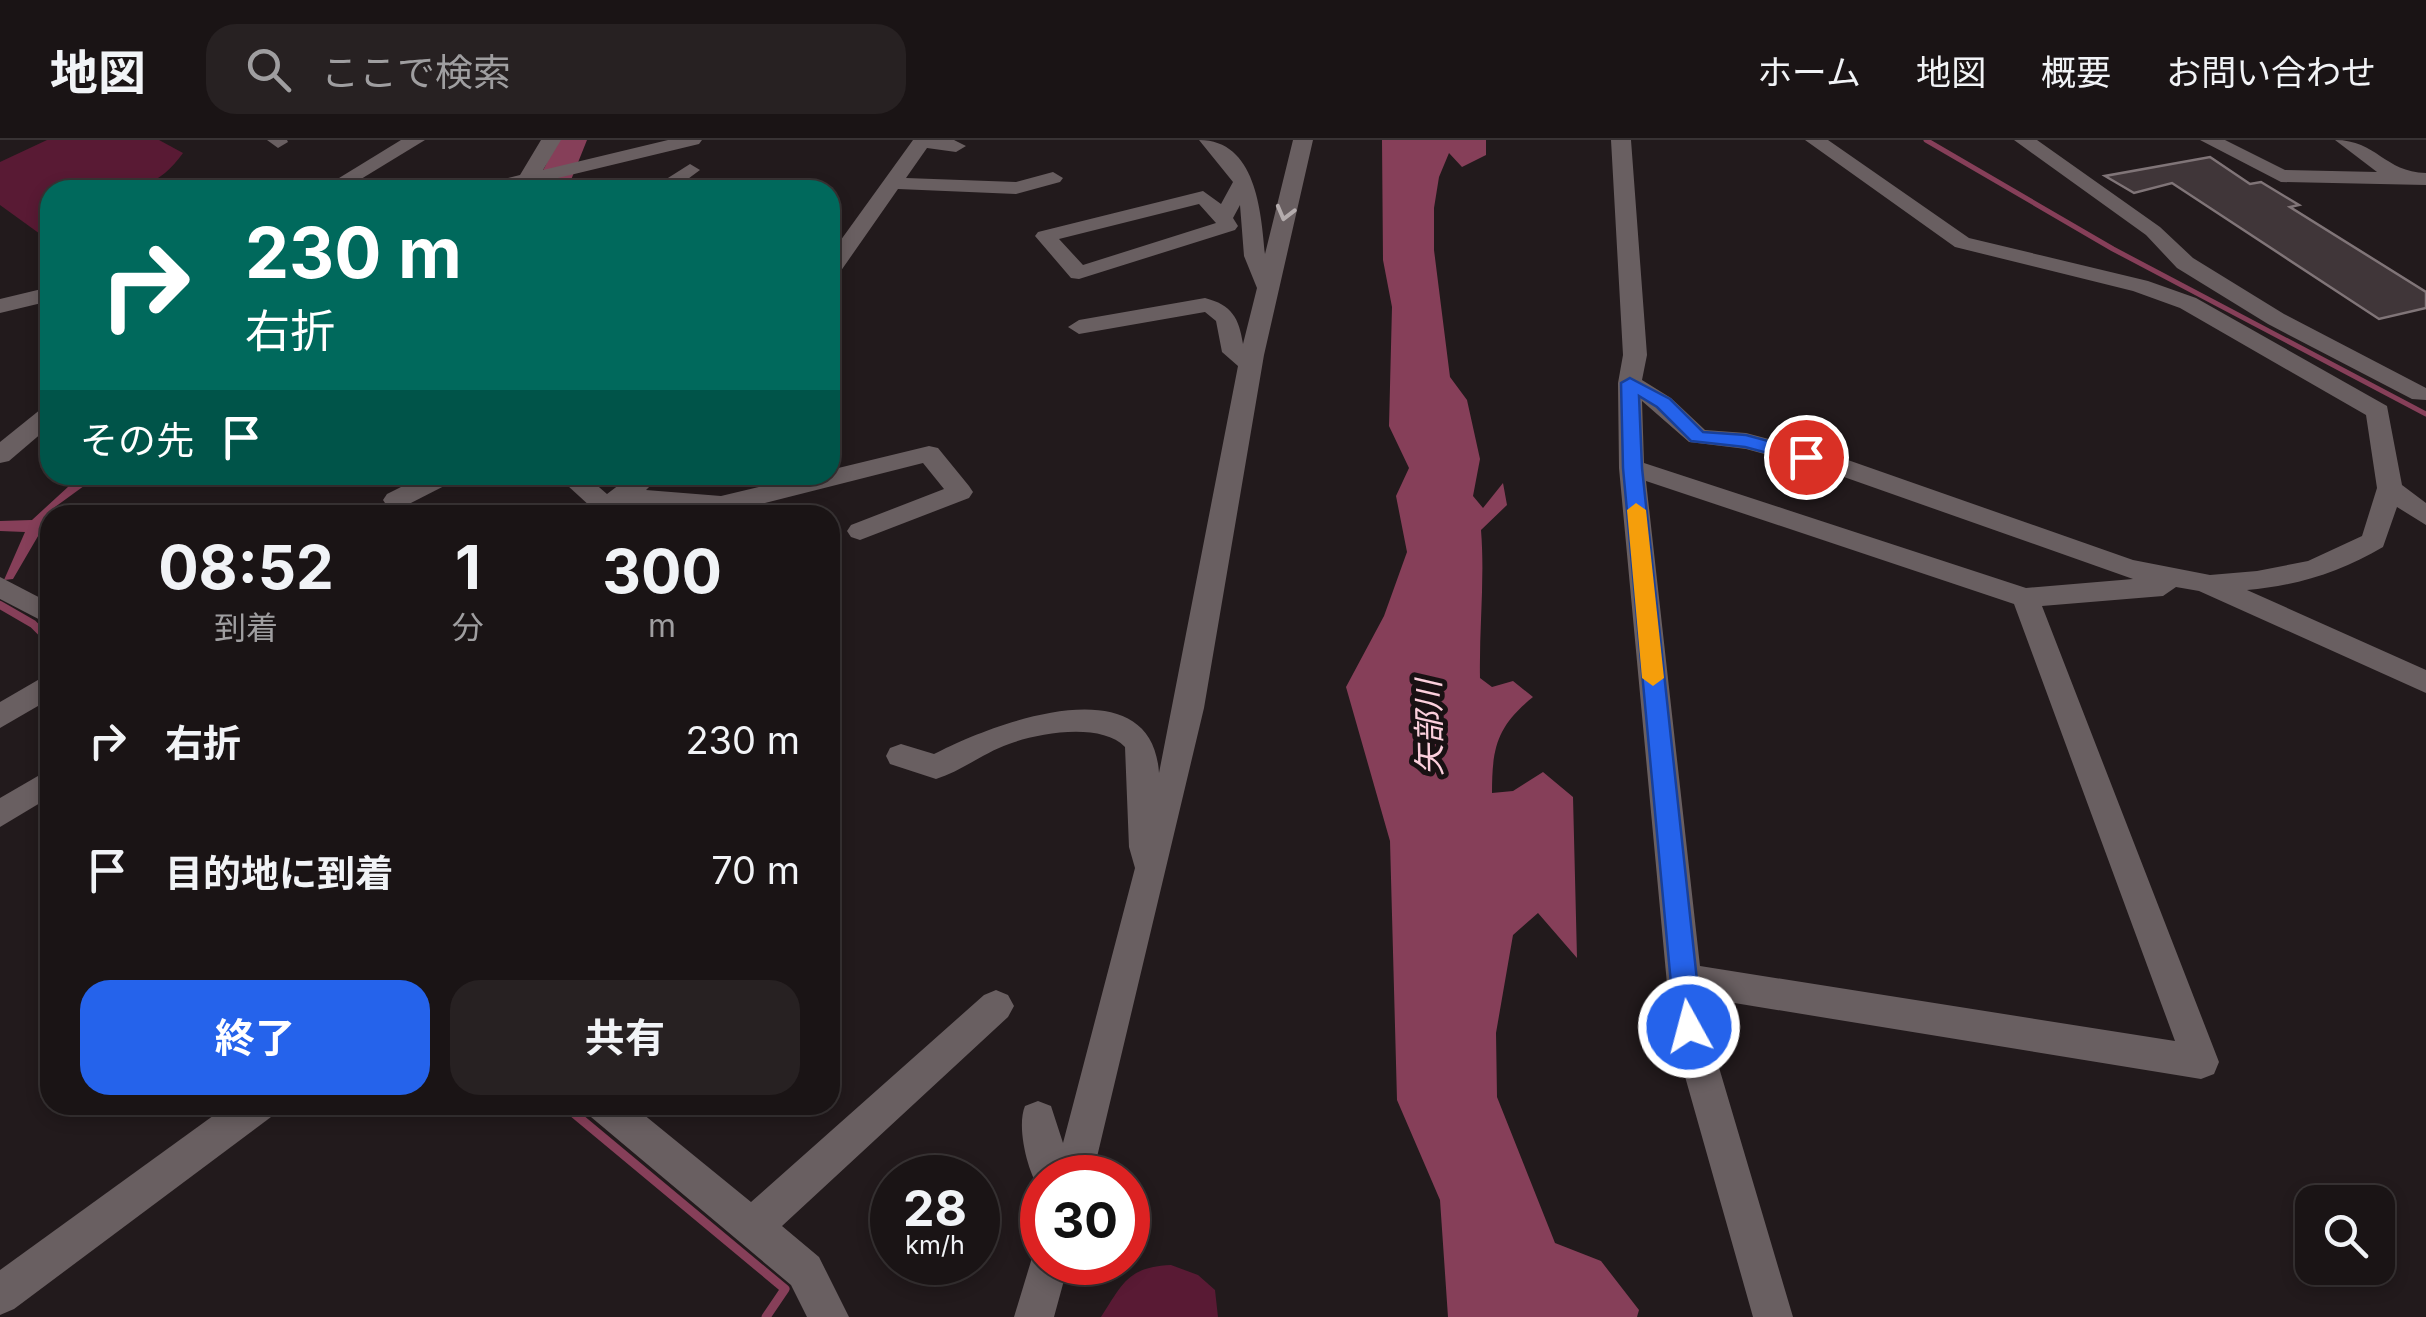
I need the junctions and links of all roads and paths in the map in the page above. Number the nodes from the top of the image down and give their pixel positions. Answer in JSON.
{"nodes":[{"id":1,"x":415,"y":140,"type":"edge"},
{"id":2,"x":551,"y":140,"type":"edge"},
{"id":3,"x":691,"y":140,"type":"edge"},
{"id":4,"x":1208,"y":140,"type":"edge"},
{"id":5,"x":1303,"y":140,"type":"edge"},
{"id":6,"x":1620,"y":140,"type":"edge"},
{"id":7,"x":1815,"y":140,"type":"edge"},
{"id":8,"x":2024,"y":140,"type":"edge"},
{"id":9,"x":2210,"y":140,"type":"edge"},
{"id":10,"x":2345,"y":140,"type":"edge"},
{"id":11,"x":923,"y":141,"type":"edge"},
{"id":12,"x":956,"y":146,"type":"dead end"},
{"id":13,"x":586,"y":165,"type":"junction"},
{"id":14,"x":690,"y":170,"type":"dead end"},
{"id":15,"x":1053,"y":178,"type":"dead end"},
{"id":16,"x":2398,"y":178,"type":"junction"},
{"id":17,"x":530,"y":179,"type":"junction"},
{"id":18,"x":2426,"y":179,"type":"edge"},
{"id":19,"x":346,"y":180,"type":"edge"},
{"id":20,"x":526,"y":180,"type":"edge"},
{"id":21,"x":580,"y":180,"type":"edge"},
{"id":22,"x":674,"y":180,"type":"edge"},
{"id":23,"x":893,"y":183,"type":"junction"},
{"id":24,"x":1242,"y":184,"type":"junction"},
{"id":25,"x":1223,"y":218,"type":"junction"},
{"id":26,"x":840,"y":245,"type":"edge"},
{"id":27,"x":1266,"y":286,"type":"junction"},
{"id":28,"x":40,"y":296,"type":"edge"},
{"id":29,"x":0,"y":306,"type":"edge"},
{"id":30,"x":1079,"y":327,"type":"dead end"},
{"id":31,"x":1250,"y":363,"type":"junction"},
{"id":32,"x":1630,"y":383,"type":"junction"},
{"id":33,"x":2420,"y":394,"type":"edge"},
{"id":34,"x":2383,"y":410,"type":"junction"},
{"id":35,"x":40,"y":422,"type":"edge"},
{"id":36,"x":0,"y":455,"type":"edge"},
{"id":37,"x":1632,"y":468,"type":"junction"},
{"id":38,"x":840,"y":478,"type":"edge"},
{"id":39,"x":425,"y":485,"type":"edge"},
{"id":40,"x":582,"y":485,"type":"edge"},
{"id":41,"x":635,"y":485,"type":"edge"},
{"id":42,"x":814,"y":485,"type":"edge"},
{"id":43,"x":2390,"y":488,"type":"junction"},
{"id":44,"x":396,"y":500,"type":"dead end"},
{"id":45,"x":607,"y":505,"type":"edge"},
{"id":46,"x":609,"y":505,"type":"edge"},
{"id":47,"x":740,"y":505,"type":"edge"},
{"id":48,"x":2426,"y":516,"type":"edge"},
{"id":49,"x":860,"y":531,"type":"dead end"},
{"id":50,"x":2204,"y":583,"type":"junction"},
{"id":51,"x":0,"y":587,"type":"edge"},
{"id":52,"x":2025,"y":598,"type":"junction"},
{"id":53,"x":40,"y":609,"type":"edge"},
{"id":54,"x":2426,"y":682,"type":"edge"},
{"id":55,"x":40,"y":690,"type":"edge"},
{"id":56,"x":0,"y":716,"type":"edge"},
{"id":57,"x":901,"y":756,"type":"dead end"},
{"id":58,"x":40,"y":787,"type":"edge"},
{"id":59,"x":0,"y":814,"type":"edge"},
{"id":60,"x":1150,"y":877,"type":"junction"},
{"id":61,"x":1683,"y":980,"type":"junction"},
{"id":62,"x":996,"y":1006,"type":"dead end"},
{"id":63,"x":244,"y":1115,"type":"edge"},
{"id":64,"x":616,"y":1115,"type":"edge"},
{"id":65,"x":1038,"y":1119,"type":"dead end"},
{"id":66,"x":1047,"y":1155,"type":"edge"},
{"id":67,"x":1079,"y":1155,"type":"edge"},
{"id":68,"x":752,"y":1227,"type":"junction"},
{"id":69,"x":1043,"y":1285,"type":"edge"},
{"id":70,"x":0,"y":1295,"type":"edge"},
{"id":71,"x":830,"y":1317,"type":"edge"},
{"id":72,"x":1034,"y":1317,"type":"edge"},
{"id":73,"x":1773,"y":1317,"type":"edge"}],
"edges":[{"from":1,"to":19,"type":"street"},
{"from":2,"to":17,"type":"street"},
{"from":3,"to":13,"type":"street"},
{"from":4,"to":24,"type":"street"},
{"from":5,"to":27,"type":"street","one_way":true},
{"from":6,"to":32,"type":"street"},
{"from":7,"to":34,"type":"street"},
{"from":8,"to":33,"type":"street"},
{"from":9,"to":16,"type":"street"},
{"from":10,"to":16,"type":"street"},
{"from":11,"to":12,"type":"street"},
{"from":11,"to":23,"type":"street"},
{"from":13,"to":17,"type":"street"},
{"from":13,"to":21,"type":"street"},
{"from":14,"to":22,"type":"street"},
{"from":15,"to":23,"type":"street"},
{"from":16,"to":18,"type":"street"},
{"from":17,"to":20,"type":"street"},
{"from":23,"to":26,"type":"street"},
{"from":24,"to":25,"type":"street"},
{"from":24,"to":27,"type":"street"},
{"from":25,"to":25,"type":"street"},
{"from":27,"to":31,"type":"street"},
{"from":28,"to":29,"type":"street"},
{"from":30,"to":31,"type":"street"},
{"from":31,"to":60,"type":"street"},
{"from":32,"to":37,"type":"street"},
{"from":32,"to":50,"type":"street"},
{"from":33,"to":34,"type":"street"},
{"from":34,"to":43,"type":"street"},
{"from":35,"to":36,"type":"street"},
{"from":37,"to":52,"type":"street"},
{"from":37,"to":61,"type":"street"},
{"from":38,"to":49,"type":"street"},
{"from":39,"to":44,"type":"street"},
{"from":40,"to":45,"type":"street"},
{"from":41,"to":46,"type":"street"},
{"from":42,"to":47,"type":"street"},
{"from":43,"to":48,"type":"street"},
{"from":43,"to":50,"type":"street"},
{"from":50,"to":52,"type":"street"},
{"from":50,"to":54,"type":"street"},
{"from":51,"to":53,"type":"street"},
{"from":52,"to":61,"type":"street"},
{"from":55,"to":56,"type":"street"},
{"from":57,"to":60,"type":"street"},
{"from":58,"to":59,"type":"street"},
{"from":60,"to":67,"type":"street"},
{"from":61,"to":73,"type":"street"},
{"from":62,"to":68,"type":"street"},
{"from":63,"to":70,"type":"street"},
{"from":64,"to":68,"type":"street"},
{"from":65,"to":66,"type":"street"},
{"from":68,"to":71,"type":"street"},
{"from":69,"to":72,"type":"street"}]}
